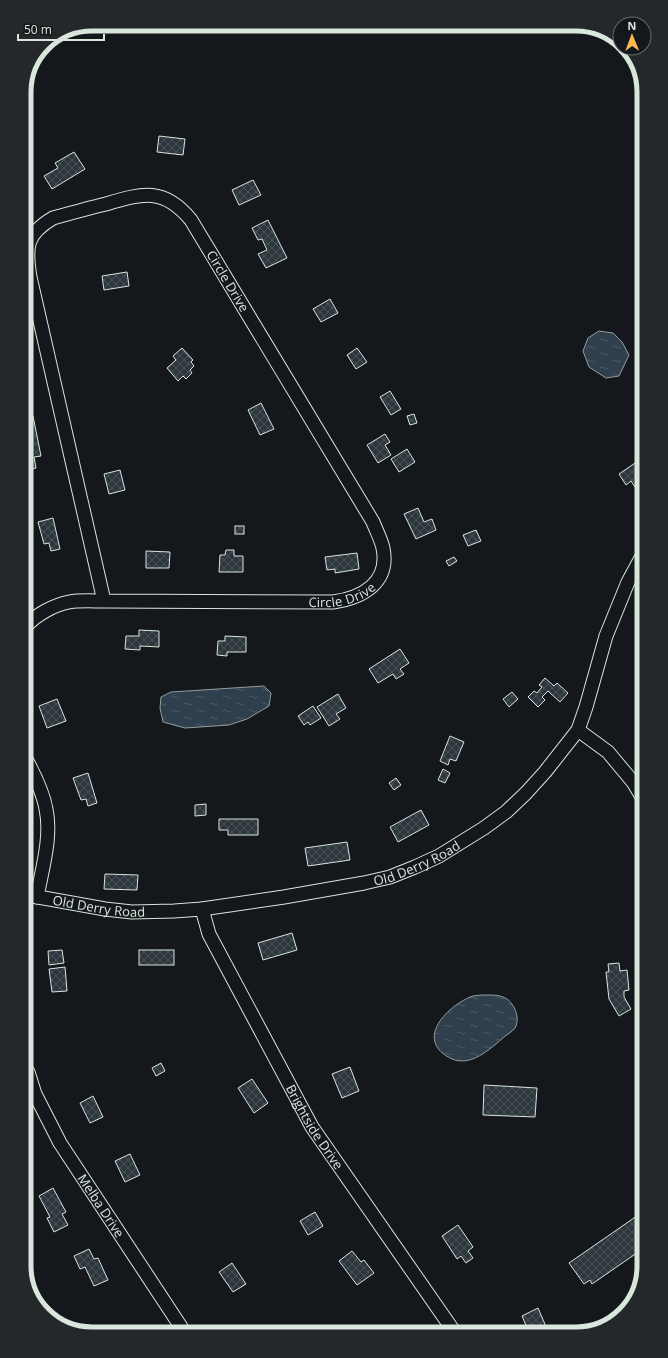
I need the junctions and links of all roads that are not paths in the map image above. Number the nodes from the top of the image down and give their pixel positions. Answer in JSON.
{"nodes":[{"id":1,"x":31,"y":240,"type":"edge"},
{"id":2,"x":31,"y":281,"type":"edge"},
{"id":3,"x":637,"y":565,"type":"edge"},
{"id":4,"x":104,"y":601,"type":"junction"},
{"id":5,"x":31,"y":622,"type":"edge"},
{"id":6,"x":578,"y":730,"type":"junction"},
{"id":7,"x":31,"y":770,"type":"edge"},
{"id":8,"x":637,"y":789,"type":"edge"},
{"id":9,"x":32,"y":896,"type":"edge"},
{"id":10,"x":202,"y":909,"type":"junction"},
{"id":11,"x":31,"y":1081,"type":"edge"},
{"id":12,"x":181,"y":1327,"type":"edge"},
{"id":13,"x":450,"y":1327,"type":"edge"}],
"edges":[{"from":1,"to":4,"type":"street","name":"Circle Drive"},
{"from":2,"to":4,"type":"street","name":"Circle Drive"},
{"from":3,"to":6,"type":"street","name":"Old Derry Road"},
{"from":4,"to":5,"type":"street","name":"Circle Drive"},
{"from":6,"to":8,"type":"street"},
{"from":6,"to":10,"type":"street","name":"Old Derry Road"},
{"from":7,"to":9,"type":"street"},
{"from":9,"to":10,"type":"street","name":"Old Derry Road"},
{"from":10,"to":13,"type":"street","name":"Brightside Drive"},
{"from":11,"to":12,"type":"street","name":"Melba Drive"}]}
